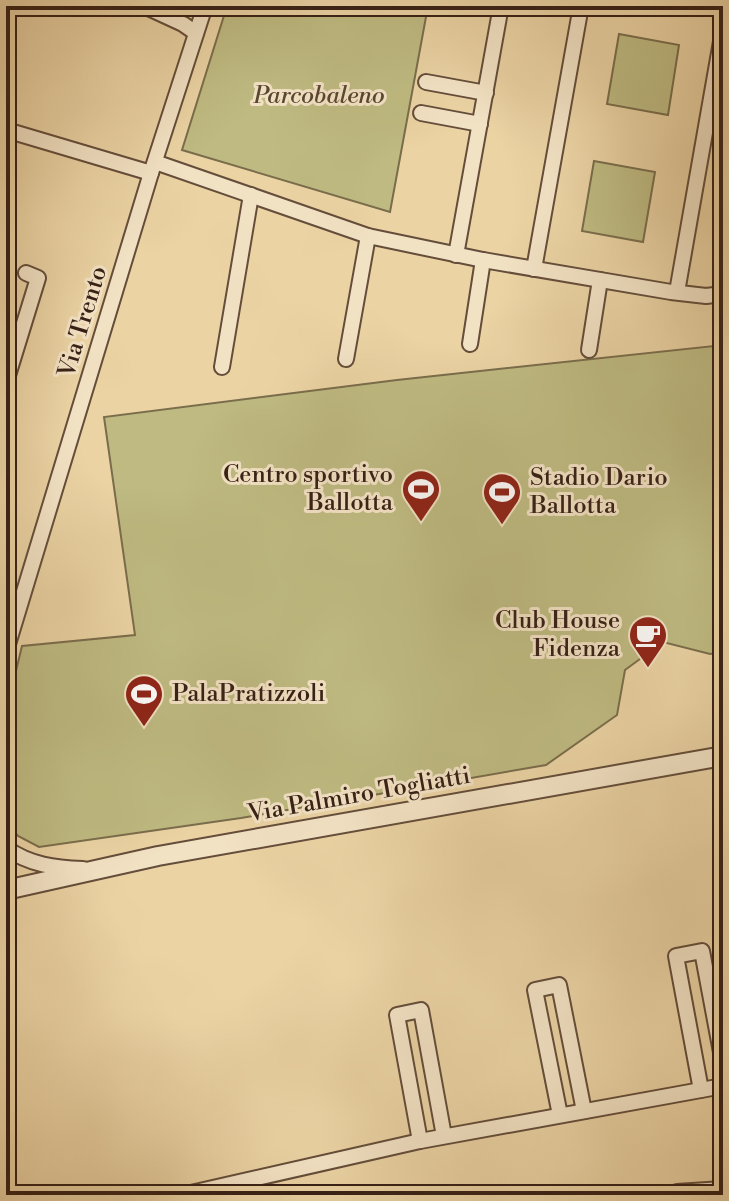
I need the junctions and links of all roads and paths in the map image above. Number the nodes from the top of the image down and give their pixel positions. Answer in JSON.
{"nodes":[{"id":1,"x":144,"y":6,"type":"edge"},
{"id":2,"x":205,"y":6,"type":"edge"},
{"id":3,"x":501,"y":6,"type":"edge"},
{"id":4,"x":581,"y":6,"type":"edge"},
{"id":5,"x":723,"y":30,"type":"edge"},
{"id":6,"x":196,"y":33,"type":"junction"},
{"id":7,"x":426,"y":82,"type":"dead end"},
{"id":8,"x":486,"y":93,"type":"junction"},
{"id":9,"x":421,"y":113,"type":"dead end"},
{"id":10,"x":480,"y":124,"type":"junction"},
{"id":11,"x":6,"y":130,"type":"edge"},
{"id":12,"x":153,"y":168,"type":"junction"},
{"id":13,"x":251,"y":195,"type":"junction"},
{"id":14,"x":368,"y":236,"type":"junction"},
{"id":15,"x":456,"y":255,"type":"junction"},
{"id":16,"x":483,"y":260,"type":"junction"},
{"id":17,"x":534,"y":269,"type":"junction"},
{"id":18,"x":26,"y":273,"type":"dead end"},
{"id":19,"x":600,"y":280,"type":"junction"},
{"id":20,"x":677,"y":292,"type":"junction"},
{"id":21,"x":723,"y":294,"type":"edge"},
{"id":22,"x":470,"y":344,"type":"dead end"},
{"id":23,"x":589,"y":350,"type":"dead end"},
{"id":24,"x":346,"y":359,"type":"dead end"},
{"id":25,"x":222,"y":367,"type":"dead end"},
{"id":26,"x":6,"y":382,"type":"edge"},
{"id":27,"x":6,"y":651,"type":"edge"},
{"id":28,"x":723,"y":756,"type":"edge"},
{"id":29,"x":6,"y":848,"type":"edge"},
{"id":30,"x":100,"y":869,"type":"junction"},
{"id":31,"x":6,"y":890,"type":"edge"},
{"id":32,"x":723,"y":1063,"type":"edge"},
{"id":33,"x":723,"y":1086,"type":"edge"},
{"id":34,"x":701,"y":1090,"type":"junction"},
{"id":35,"x":584,"y":1111,"type":"junction"},
{"id":36,"x":560,"y":1115,"type":"junction"},
{"id":37,"x":444,"y":1136,"type":"junction"},
{"id":38,"x":420,"y":1141,"type":"junction"},
{"id":39,"x":723,"y":1189,"type":"edge"},
{"id":40,"x":182,"y":1195,"type":"edge"},
{"id":41,"x":674,"y":1195,"type":"edge"}],
"edges":[{"from":1,"to":6,"type":"street"},
{"from":2,"to":6,"type":"street","name":"Via Trento"},
{"from":3,"to":8,"type":"street"},
{"from":4,"to":17,"type":"street"},
{"from":5,"to":20,"type":"street"},
{"from":6,"to":12,"type":"street","name":"Via Trento"},
{"from":7,"to":8,"type":"street"},
{"from":8,"to":10,"type":"street"},
{"from":9,"to":10,"type":"street"},
{"from":10,"to":15,"type":"street"},
{"from":11,"to":12,"type":"street"},
{"from":12,"to":13,"type":"street"},
{"from":12,"to":27,"type":"street","name":"Via Trento"},
{"from":13,"to":14,"type":"street"},
{"from":13,"to":25,"type":"street"},
{"from":14,"to":15,"type":"street"},
{"from":14,"to":24,"type":"street"},
{"from":15,"to":16,"type":"street"},
{"from":16,"to":17,"type":"street"},
{"from":16,"to":22,"type":"street"},
{"from":17,"to":19,"type":"street"},
{"from":18,"to":26,"type":"street"},
{"from":19,"to":20,"type":"street"},
{"from":19,"to":23,"type":"street"},
{"from":20,"to":21,"type":"street"},
{"from":28,"to":30,"type":"street","name":"Via Palmiro Togliatti"},
{"from":29,"to":30,"type":"street"},
{"from":30,"to":31,"type":"street","name":"Via Palmiro Togliatti"},
{"from":32,"to":34,"type":"street"},
{"from":33,"to":34,"type":"street"},
{"from":34,"to":35,"type":"street"},
{"from":35,"to":36,"type":"street"},
{"from":35,"to":36,"type":"street"},
{"from":36,"to":37,"type":"street"},
{"from":37,"to":38,"type":"street"},
{"from":37,"to":38,"type":"street"},
{"from":38,"to":40,"type":"street"},
{"from":39,"to":41,"type":"street"}]}
